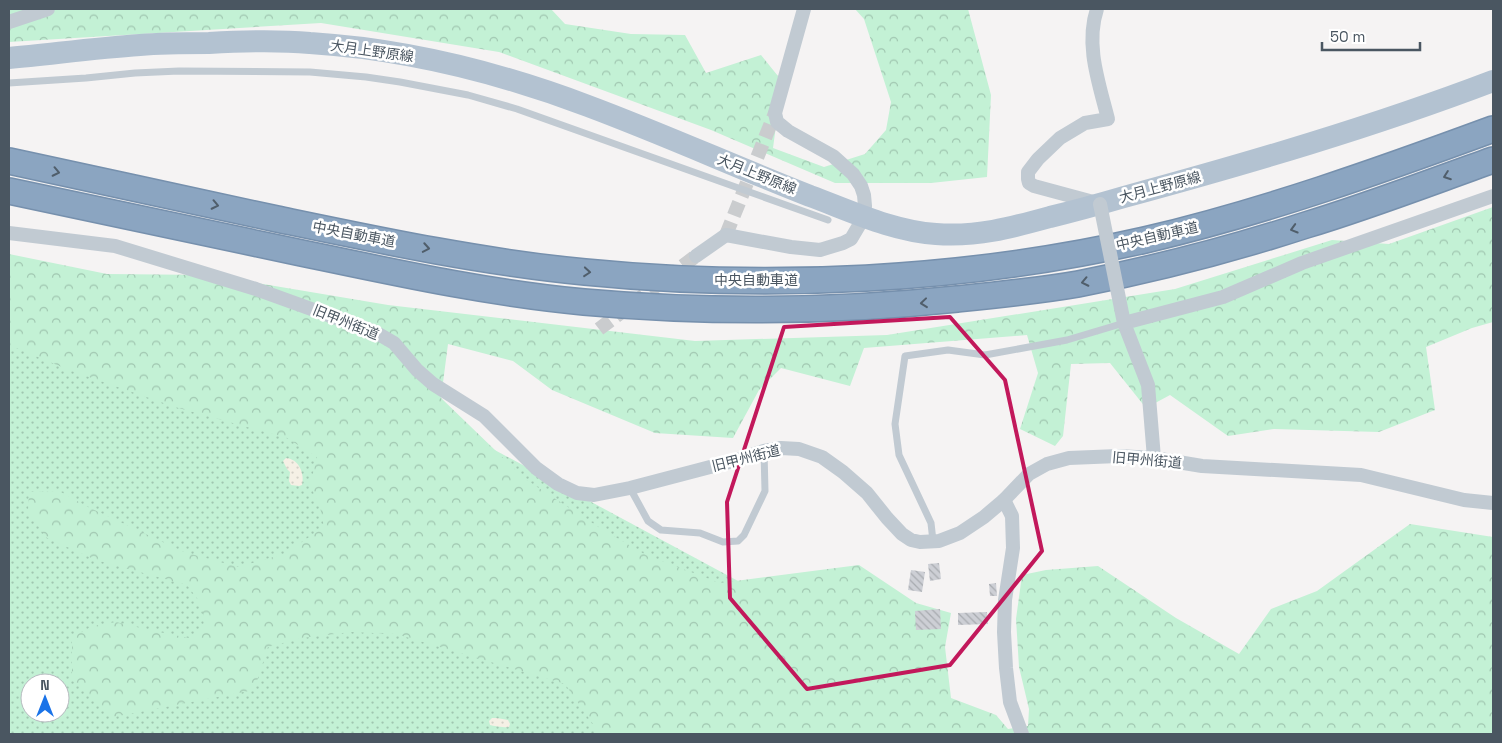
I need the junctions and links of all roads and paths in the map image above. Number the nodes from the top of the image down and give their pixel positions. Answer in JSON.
{"nodes":[{"id":1,"x":48,"y":9,"type":"edge"},
{"id":2,"x":804,"y":9,"type":"edge"},
{"id":3,"x":1096,"y":9,"type":"edge"},
{"id":4,"x":9,"y":22,"type":"edge"},
{"id":5,"x":9,"y":58,"type":"edge"},
{"id":6,"x":1493,"y":81,"type":"edge"},
{"id":7,"x":9,"y":84,"type":"edge"},
{"id":8,"x":1493,"y":129,"type":"edge"},
{"id":9,"x":1493,"y":160,"type":"edge"},
{"id":10,"x":9,"y":161,"type":"edge"},
{"id":11,"x":9,"y":191,"type":"edge"},
{"id":12,"x":1493,"y":196,"type":"edge"},
{"id":13,"x":1100,"y":204,"type":"junction"},
{"id":14,"x":864,"y":217,"type":"junction"},
{"id":15,"x":828,"y":220,"type":"dead end"},
{"id":16,"x":9,"y":233,"type":"edge"},
{"id":17,"x":696,"y":256,"type":"tunnel mouth"},
{"id":18,"x":1124,"y":323,"type":"junction"},
{"id":19,"x":764,"y":451,"type":"junction"},
{"id":20,"x":1154,"y":458,"type":"junction"},
{"id":21,"x":630,"y":488,"type":"junction"},
{"id":22,"x":1004,"y":500,"type":"junction"},
{"id":23,"x":1493,"y":503,"type":"edge"},
{"id":24,"x":933,"y":541,"type":"junction"},
{"id":25,"x":1022,"y":734,"type":"edge"}],
"edges":[{"from":1,"to":4,"type":"street"},
{"from":2,"to":14,"type":"street"},
{"from":3,"to":13,"type":"street"},
{"from":5,"to":14,"type":"main road","name":"大月上野原線"},
{"from":6,"to":13,"type":"main road","name":"大月上野原線"},
{"from":7,"to":15,"type":"lane"},
{"from":10,"to":8,"type":"highway","name":"中央自動車道","one_way":true},
{"from":9,"to":11,"type":"highway","name":"中央自動車道","one_way":true},
{"from":12,"to":18,"type":"street"},
{"from":13,"to":14,"type":"main road","name":"大月上野原線"},
{"from":13,"to":18,"type":"street","bridge":true},
{"from":14,"to":17,"type":"street"},
{"from":16,"to":21,"type":"street","name":"旧甲州街道"},
{"from":18,"to":20,"type":"street"},
{"from":18,"to":24,"type":"lane"},
{"from":19,"to":21,"type":"street","name":"旧甲州街道"},
{"from":19,"to":21,"type":"lane"},
{"from":19,"to":24,"type":"street","name":"旧甲州街道"},
{"from":20,"to":22,"type":"street","name":"旧甲州街道"},
{"from":20,"to":23,"type":"street","name":"旧甲州街道"},
{"from":22,"to":24,"type":"street","name":"旧甲州街道"},
{"from":22,"to":25,"type":"street"}]}
